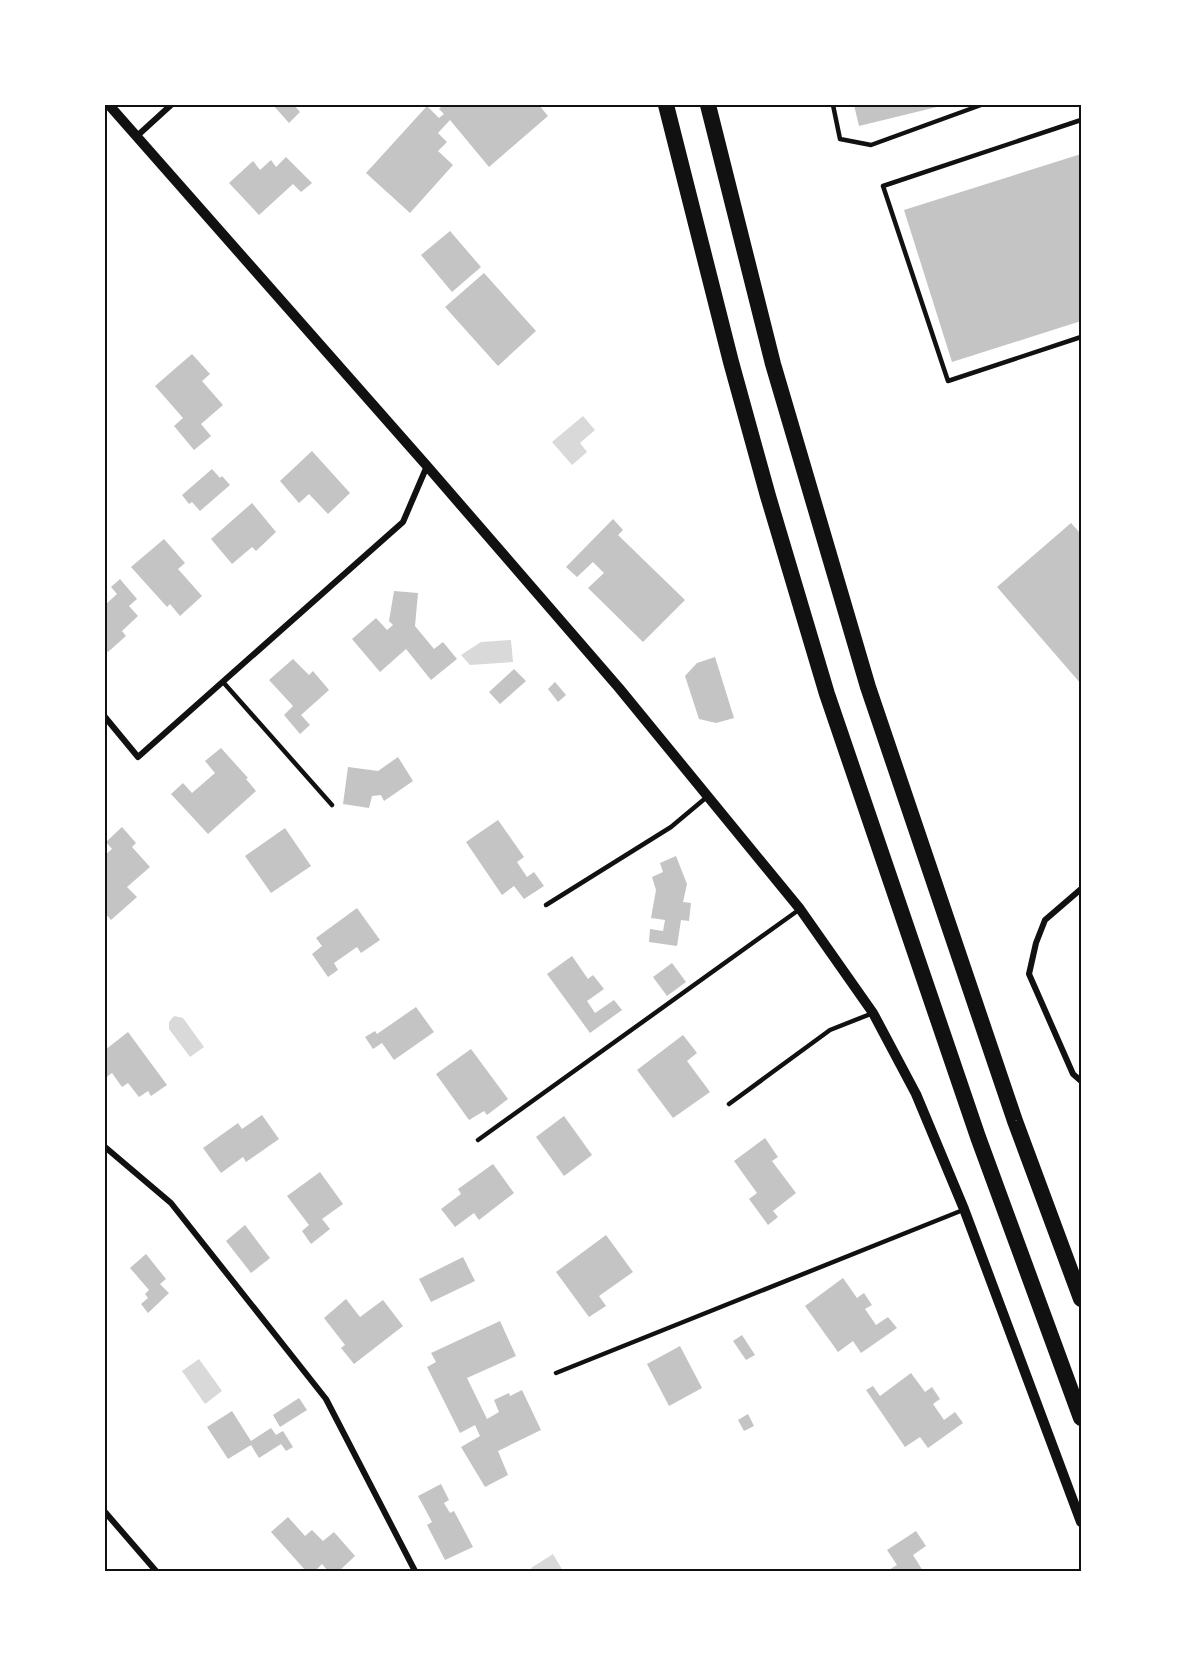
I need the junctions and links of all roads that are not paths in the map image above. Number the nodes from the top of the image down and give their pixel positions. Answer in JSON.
{"nodes":[{"id":1,"x":109,"y":105,"type":"edge"},
{"id":2,"x":171,"y":105,"type":"edge"},
{"id":3,"x":666,"y":105,"type":"edge"},
{"id":4,"x":708,"y":105,"type":"edge"},
{"id":5,"x":833,"y":105,"type":"edge"},
{"id":6,"x":981,"y":105,"type":"edge"},
{"id":7,"x":1081,"y":120,"type":"edge"},
{"id":8,"x":137,"y":136,"type":"junction"},
{"id":9,"x":1081,"y":337,"type":"edge"},
{"id":10,"x":427,"y":466,"type":"junction"},
{"id":11,"x":223,"y":682,"type":"junction"},
{"id":12,"x":105,"y":717,"type":"edge"},
{"id":13,"x":708,"y":796,"type":"junction"},
{"id":14,"x":332,"y":805,"type":"dead end"},
{"id":15,"x":1081,"y":889,"type":"edge"},
{"id":16,"x":546,"y":904,"type":"dead end"},
{"id":17,"x":800,"y":909,"type":"junction"},
{"id":18,"x":873,"y":1013,"type":"junction"},
{"id":19,"x":1081,"y":1081,"type":"edge"},
{"id":20,"x":729,"y":1104,"type":"dead end"},
{"id":21,"x":478,"y":1140,"type":"dead end"},
{"id":22,"x":105,"y":1147,"type":"edge"},
{"id":23,"x":964,"y":1209,"type":"junction"},
{"id":24,"x":1081,"y":1299,"type":"edge"},
{"id":25,"x":556,"y":1373,"type":"dead end"},
{"id":26,"x":1081,"y":1418,"type":"edge"},
{"id":27,"x":105,"y":1512,"type":"edge"},
{"id":28,"x":1081,"y":1522,"type":"edge"},
{"id":29,"x":156,"y":1571,"type":"edge"},
{"id":30,"x":415,"y":1571,"type":"edge"}],
"edges":[{"from":1,"to":8,"type":"street"},
{"from":2,"to":8,"type":"street"},
{"from":3,"to":26,"type":"highway"},
{"from":4,"to":24,"type":"highway"},
{"from":5,"to":6,"type":"lane"},
{"from":7,"to":9,"type":"lane"},
{"from":8,"to":10,"type":"street"},
{"from":10,"to":11,"type":"street"},
{"from":10,"to":13,"type":"street"},
{"from":11,"to":12,"type":"street"},
{"from":11,"to":14,"type":"lane"},
{"from":13,"to":16,"type":"lane"},
{"from":13,"to":17,"type":"street"},
{"from":15,"to":19,"type":"street"},
{"from":17,"to":18,"type":"street"},
{"from":17,"to":21,"type":"lane"},
{"from":18,"to":20,"type":"lane"},
{"from":18,"to":23,"type":"street"},
{"from":22,"to":30,"type":"street"},
{"from":23,"to":25,"type":"lane"},
{"from":23,"to":28,"type":"street"},
{"from":27,"to":29,"type":"street"}]}
